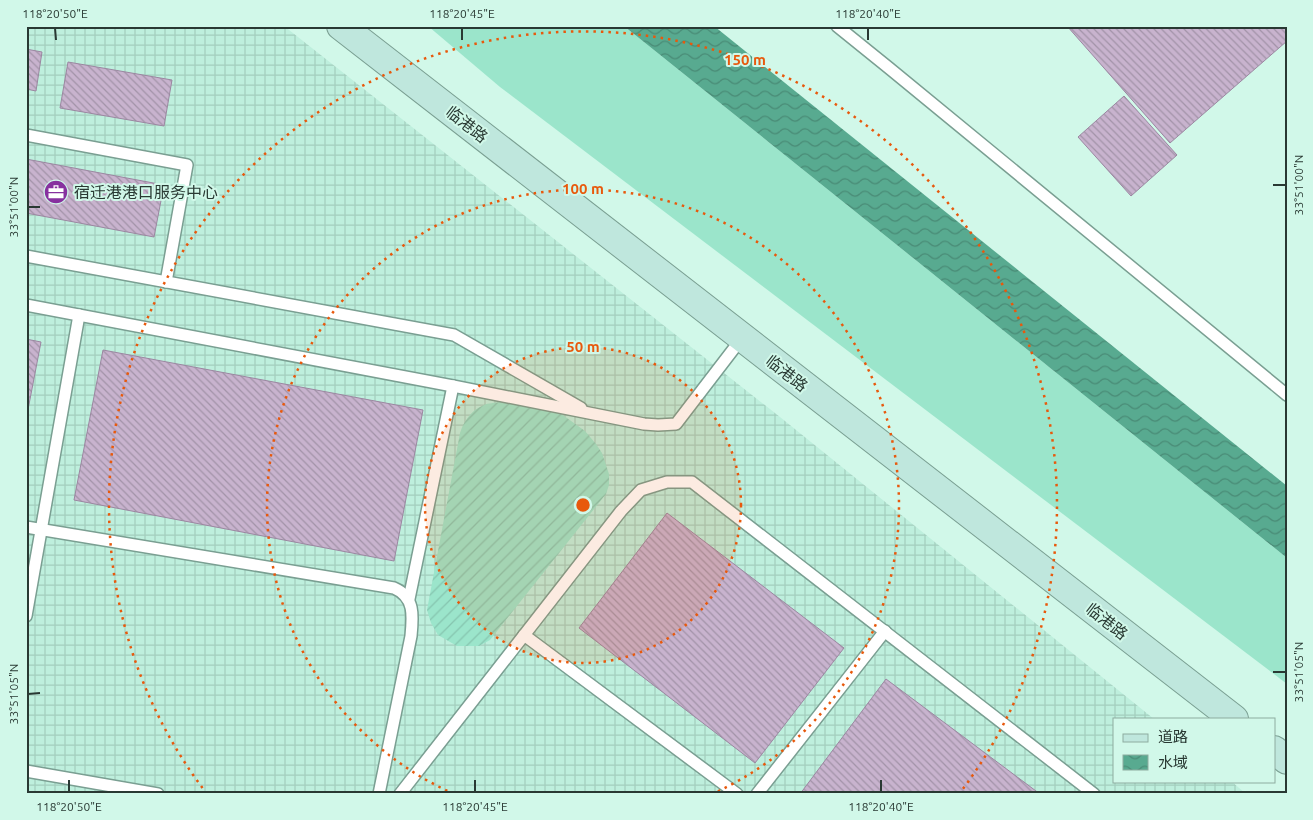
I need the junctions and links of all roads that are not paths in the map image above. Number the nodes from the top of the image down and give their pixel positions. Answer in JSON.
{"nodes":[{"id":1,"x":341,"y":26,"type":"edge"},
{"id":2,"x":836,"y":26,"type":"edge"},
{"id":3,"x":26,"y":134,"type":"edge"},
{"id":4,"x":26,"y":256,"type":"edge"},
{"id":5,"x":166,"y":282,"type":"junction"},
{"id":6,"x":26,"y":304,"type":"edge"},
{"id":7,"x":79,"y":315,"type":"junction"},
{"id":8,"x":742,"y":338,"type":"junction"},
{"id":9,"x":453,"y":386,"type":"junction"},
{"id":10,"x":1287,"y":395,"type":"edge"},
{"id":11,"x":589,"y":413,"type":"junction"},
{"id":12,"x":26,"y":527,"type":"edge"},
{"id":13,"x":42,"y":529,"type":"junction"},
{"id":14,"x":409,"y":599,"type":"junction"},
{"id":15,"x":26,"y":616,"type":"edge"},
{"id":16,"x":885,"y":631,"type":"junction"},
{"id":17,"x":524,"y":635,"type":"junction"},
{"id":18,"x":1233,"y":718,"type":"edge"},
{"id":19,"x":1276,"y":752,"type":"edge"},
{"id":20,"x":1287,"y":760,"type":"edge"},
{"id":21,"x":26,"y":771,"type":"edge"},
{"id":22,"x":158,"y":794,"type":"edge"},
{"id":23,"x":379,"y":794,"type":"edge"},
{"id":24,"x":400,"y":794,"type":"edge"},
{"id":25,"x":737,"y":794,"type":"edge"},
{"id":26,"x":757,"y":794,"type":"edge"},
{"id":27,"x":1094,"y":794,"type":"edge"}],
"edges":[{"from":1,"to":8,"type":"main road","name":"临港路"},
{"from":2,"to":10,"type":"lane"},
{"from":3,"to":5,"type":"lane"},
{"from":4,"to":5,"type":"lane"},
{"from":5,"to":11,"type":"lane"},
{"from":6,"to":7,"type":"lane"},
{"from":7,"to":9,"type":"lane"},
{"from":7,"to":13,"type":"lane"},
{"from":8,"to":11,"type":"lane"},
{"from":8,"to":18,"type":"main road","name":"临港路"},
{"from":9,"to":11,"type":"lane"},
{"from":9,"to":14,"type":"lane"},
{"from":12,"to":13,"type":"lane"},
{"from":13,"to":14,"type":"lane"},
{"from":13,"to":15,"type":"lane"},
{"from":14,"to":23,"type":"lane"},
{"from":16,"to":17,"type":"lane"},
{"from":16,"to":26,"type":"lane"},
{"from":16,"to":27,"type":"lane"},
{"from":17,"to":24,"type":"lane"},
{"from":17,"to":25,"type":"lane"},
{"from":19,"to":20,"type":"main road"},
{"from":21,"to":22,"type":"lane"}]}
